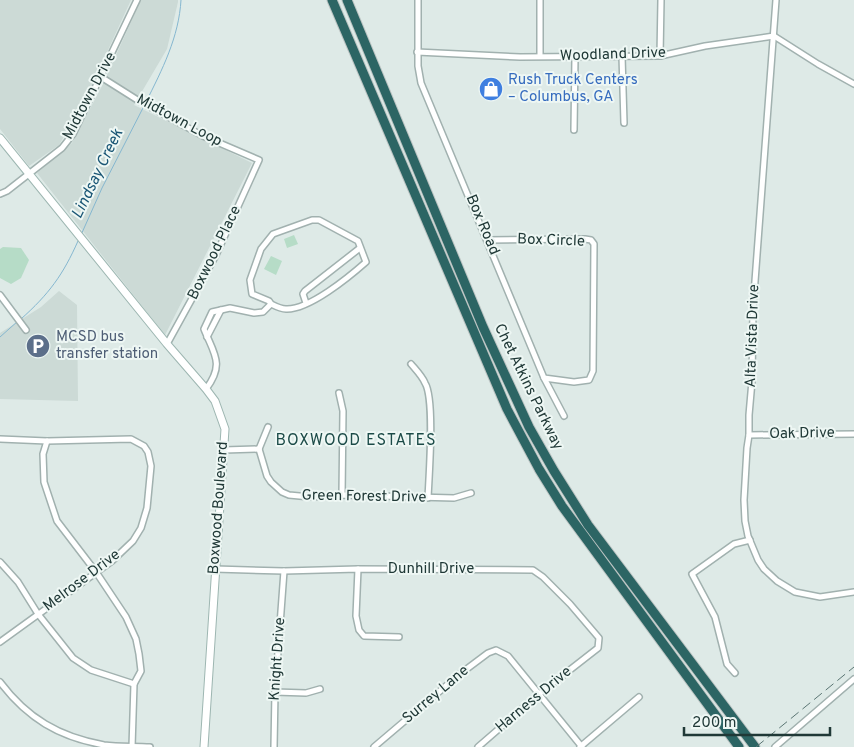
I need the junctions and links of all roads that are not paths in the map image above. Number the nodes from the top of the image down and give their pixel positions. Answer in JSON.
{"nodes":[{"id":1,"x":138,"y":0,"type":"edge"},
{"id":2,"x":331,"y":0,"type":"edge"},
{"id":3,"x":349,"y":0,"type":"edge"},
{"id":4,"x":418,"y":0,"type":"edge"},
{"id":5,"x":540,"y":0,"type":"edge"},
{"id":6,"x":661,"y":0,"type":"edge"},
{"id":7,"x":776,"y":0,"type":"edge"},
{"id":8,"x":774,"y":36,"type":"junction"},
{"id":9,"x":418,"y":52,"type":"junction"},
{"id":10,"x":540,"y":56,"type":"junction"},
{"id":11,"x":622,"y":56,"type":"junction"},
{"id":12,"x":660,"y":56,"type":"junction"},
{"id":13,"x":574,"y":57,"type":"junction"},
{"id":14,"x":102,"y":78,"type":"junction"},
{"id":15,"x":854,"y":84,"type":"edge"},
{"id":16,"x":624,"y":123,"type":"dead end"},
{"id":17,"x":574,"y":130,"type":"dead end"},
{"id":18,"x":0,"y":138,"type":"edge"},
{"id":19,"x":259,"y":160,"type":"joint"},
{"id":20,"x":28,"y":173,"type":"junction"},
{"id":21,"x":0,"y":194,"type":"edge"},
{"id":22,"x":488,"y":240,"type":"junction"},
{"id":23,"x":360,"y":248,"type":"junction"},
{"id":24,"x":0,"y":295,"type":"edge"},
{"id":25,"x":306,"y":303,"type":"junction"},
{"id":26,"x":271,"y":304,"type":"junction"},
{"id":27,"x":221,"y":310,"type":"junction"},
{"id":28,"x":209,"y":319,"type":"junction"},
{"id":29,"x":214,"y":322,"type":"junction"},
{"id":30,"x":24,"y":328,"type":"dead end"},
{"id":31,"x":207,"y":337,"type":"junction"},
{"id":32,"x":167,"y":344,"type":"junction"},
{"id":33,"x":411,"y":364,"type":"dead end"},
{"id":34,"x":544,"y":378,"type":"junction"},
{"id":35,"x":206,"y":388,"type":"junction"},
{"id":36,"x":339,"y":393,"type":"dead end"},
{"id":37,"x":564,"y":416,"type":"dead end"},
{"id":38,"x":268,"y":427,"type":"dead end"},
{"id":39,"x":854,"y":434,"type":"edge"},
{"id":40,"x":749,"y":435,"type":"junction"},
{"id":41,"x":0,"y":439,"type":"edge"},
{"id":42,"x":46,"y":441,"type":"junction"},
{"id":43,"x":259,"y":449,"type":"junction"},
{"id":44,"x":224,"y":450,"type":"junction"},
{"id":45,"x":471,"y":492,"type":"dead end"},
{"id":46,"x":342,"y":495,"type":"junction"},
{"id":47,"x":428,"y":498,"type":"junction"},
{"id":48,"x":750,"y":540,"type":"junction"},
{"id":49,"x":0,"y":562,"type":"edge"},
{"id":50,"x":215,"y":568,"type":"junction"},
{"id":51,"x":358,"y":569,"type":"junction"},
{"id":52,"x":284,"y":571,"type":"junction"},
{"id":53,"x":96,"y":572,"type":"junction"},
{"id":54,"x":854,"y":592,"type":"edge"},
{"id":55,"x":38,"y":614,"type":"junction"},
{"id":56,"x":399,"y":636,"type":"dead end"},
{"id":57,"x":0,"y":642,"type":"edge"},
{"id":58,"x":591,"y":654,"type":"joint"},
{"id":59,"x":735,"y":673,"type":"dead end"},
{"id":60,"x":854,"y":679,"type":"edge"},
{"id":61,"x":0,"y":682,"type":"edge"},
{"id":62,"x":134,"y":684,"type":"junction"},
{"id":63,"x":320,"y":689,"type":"dead end"},
{"id":64,"x":275,"y":692,"type":"junction"},
{"id":65,"x":539,"y":694,"type":"junction"},
{"id":66,"x":639,"y":697,"type":"dead end"},
{"id":67,"x":737,"y":744,"type":"edge"},
{"id":68,"x":132,"y":746,"type":"edge"},
{"id":69,"x":150,"y":747,"type":"edge"},
{"id":70,"x":204,"y":747,"type":"edge"},
{"id":71,"x":274,"y":747,"type":"edge"},
{"id":72,"x":374,"y":747,"type":"edge"},
{"id":73,"x":478,"y":747,"type":"edge"},
{"id":74,"x":581,"y":747,"type":"edge"},
{"id":75,"x":754,"y":747,"type":"edge"},
{"id":76,"x":775,"y":747,"type":"edge"}],
"edges":[{"from":1,"to":14,"type":"street","name":"Midtown Drive"},
{"from":2,"to":67,"type":"highway","name":"Chet Atkins Parkway"},
{"from":3,"to":75,"type":"highway","name":"Chet Atkins Parkway"},
{"from":4,"to":9,"type":"street","name":"Box Road"},
{"from":5,"to":10,"type":"street"},
{"from":6,"to":12,"type":"street"},
{"from":7,"to":8,"type":"street","name":"Alta Vista Drive"},
{"from":8,"to":12,"type":"street","name":"Woodland Drive"},
{"from":8,"to":15,"type":"street"},
{"from":8,"to":40,"type":"street","name":"Alta Vista Drive"},
{"from":9,"to":10,"type":"street","name":"Woodland Drive"},
{"from":9,"to":22,"type":"street","name":"Box Road"},
{"from":10,"to":13,"type":"street","name":"Woodland Drive"},
{"from":11,"to":12,"type":"street","name":"Woodland Drive"},
{"from":11,"to":13,"type":"street","name":"Woodland Drive"},
{"from":11,"to":16,"type":"street"},
{"from":13,"to":17,"type":"street"},
{"from":14,"to":19,"type":"street","name":"Midtown Loop"},
{"from":14,"to":20,"type":"street","name":"Midtown Drive"},
{"from":18,"to":20,"type":"street","name":"Boxwood Boulevard"},
{"from":19,"to":32,"type":"street","name":"Boxwood Place"},
{"from":20,"to":21,"type":"street","name":"Midtown Drive"},
{"from":20,"to":32,"type":"street","name":"Boxwood Boulevard"},
{"from":22,"to":34,"type":"street","name":"Box Road"},
{"from":22,"to":34,"type":"street","name":"Box Circle"},
{"from":23,"to":25,"type":"street"},
{"from":23,"to":25,"type":"street"},
{"from":23,"to":26,"type":"street"},
{"from":24,"to":30,"type":"street"},
{"from":25,"to":26,"type":"street"},
{"from":26,"to":27,"type":"street"},
{"from":27,"to":28,"type":"street"},
{"from":27,"to":29,"type":"street"},
{"from":28,"to":29,"type":"street"},
{"from":28,"to":31,"type":"street"},
{"from":29,"to":31,"type":"street"},
{"from":31,"to":35,"type":"street"},
{"from":32,"to":35,"type":"street","name":"Boxwood Boulevard"},
{"from":33,"to":47,"type":"street"},
{"from":34,"to":37,"type":"street","name":"Box Road"},
{"from":35,"to":44,"type":"street","name":"Boxwood Boulevard"},
{"from":36,"to":46,"type":"street"},
{"from":38,"to":43,"type":"street"},
{"from":39,"to":40,"type":"street","name":"Oak Drive"},
{"from":40,"to":48,"type":"street","name":"Alta Vista Drive"},
{"from":41,"to":42,"type":"street","name":"Melrose Drive"},
{"from":42,"to":53,"type":"street"},
{"from":42,"to":53,"type":"street","name":"Melrose Drive"},
{"from":43,"to":44,"type":"street"},
{"from":43,"to":46,"type":"street","name":"Green Forest Drive"},
{"from":44,"to":50,"type":"street","name":"Boxwood Boulevard"},
{"from":45,"to":47,"type":"street","name":"Green Forest Drive"},
{"from":46,"to":47,"type":"street","name":"Green Forest Drive"},
{"from":48,"to":54,"type":"street","name":"Alta Vista Drive"},
{"from":48,"to":59,"type":"street"},
{"from":49,"to":55,"type":"street"},
{"from":50,"to":52,"type":"street","name":"Dunhill Drive"},
{"from":50,"to":70,"type":"street","name":"Boxwood Boulevard"},
{"from":51,"to":52,"type":"street","name":"Dunhill Drive"},
{"from":51,"to":56,"type":"street"},
{"from":51,"to":58,"type":"street","name":"Dunhill Drive"},
{"from":52,"to":64,"type":"street","name":"Knight Drive"},
{"from":53,"to":55,"type":"street","name":"Melrose Drive"},
{"from":53,"to":62,"type":"street"},
{"from":55,"to":57,"type":"street","name":"Melrose Drive"},
{"from":55,"to":62,"type":"street"},
{"from":58,"to":65,"type":"street","name":"Harness Drive"},
{"from":60,"to":76,"type":"street"},
{"from":61,"to":68,"type":"street"},
{"from":62,"to":68,"type":"street"},
{"from":63,"to":64,"type":"street"},
{"from":64,"to":71,"type":"street","name":"Knight Drive"},
{"from":65,"to":72,"type":"street","name":"Surrey Lane"},
{"from":65,"to":73,"type":"street","name":"Harness Drive"},
{"from":65,"to":74,"type":"street"},
{"from":66,"to":74,"type":"street"},
{"from":68,"to":69,"type":"street"}]}
